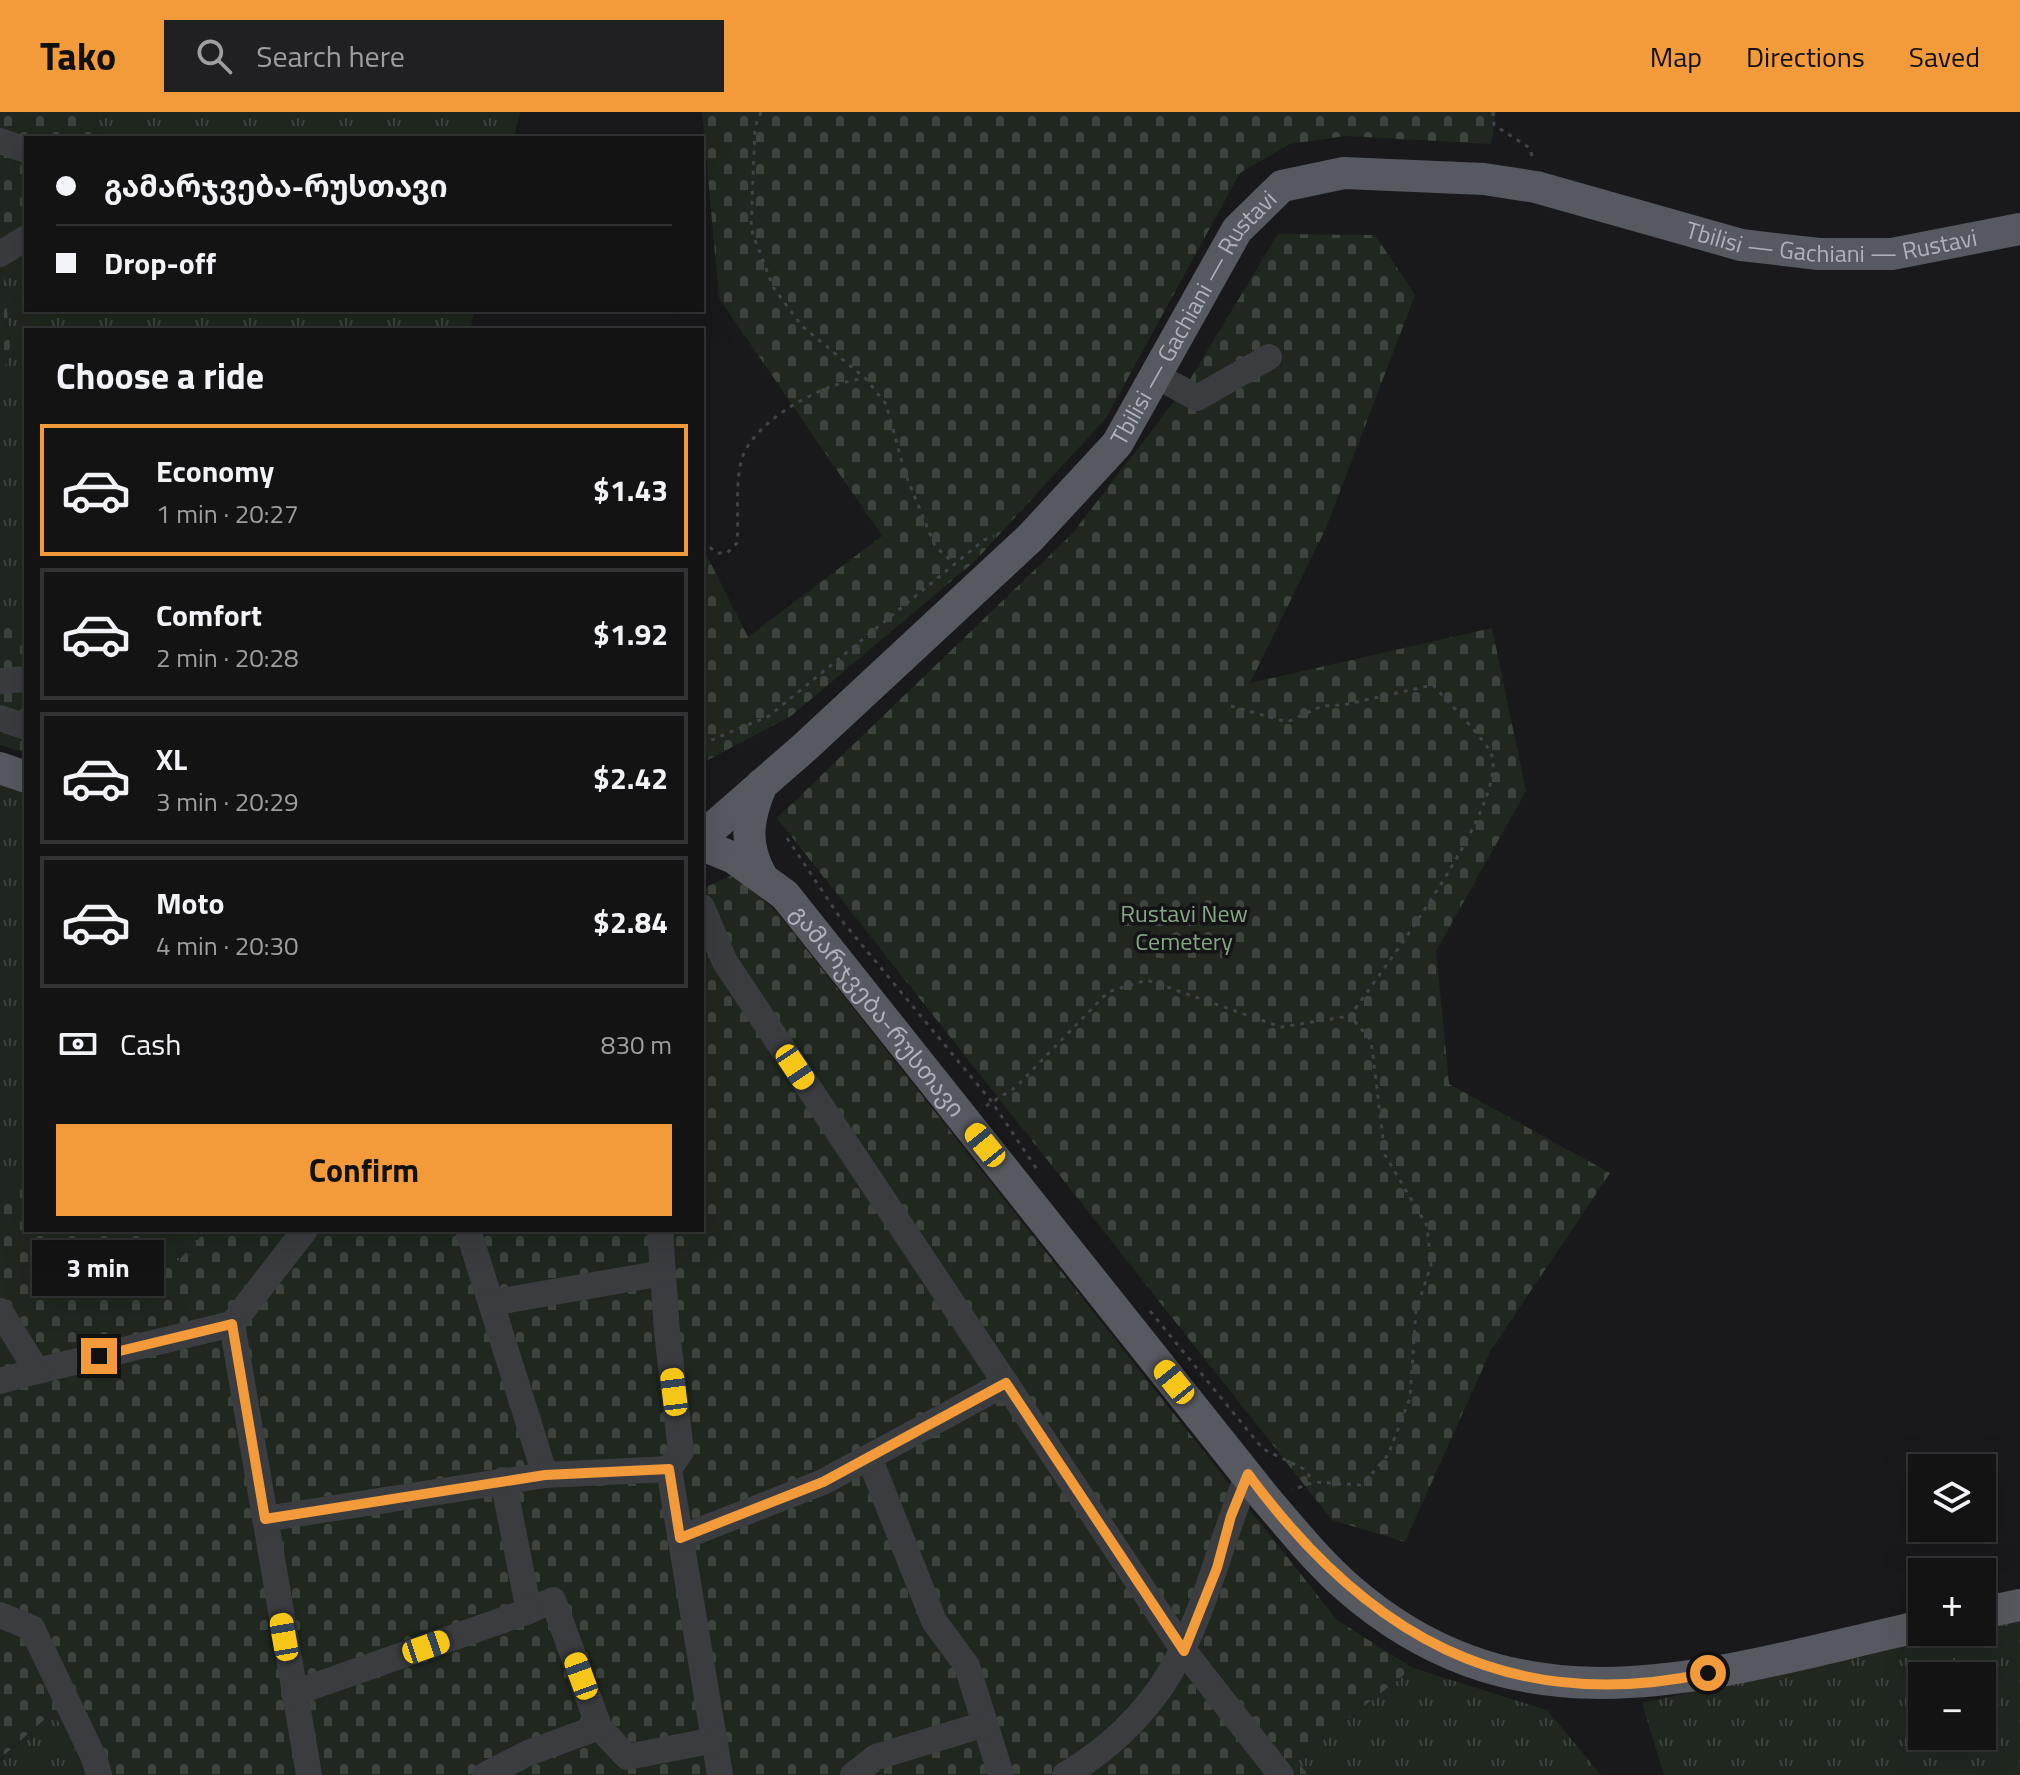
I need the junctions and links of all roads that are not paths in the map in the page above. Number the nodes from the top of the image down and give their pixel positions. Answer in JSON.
{"nodes":[{"id":1,"x":0,"y":141,"type":"edge"},
{"id":2,"x":24,"y":149,"type":"edge"},
{"id":3,"x":2020,"y":229,"type":"edge"},
{"id":4,"x":24,"y":239,"type":"edge"},
{"id":5,"x":0,"y":254,"type":"edge"},
{"id":6,"x":1269,"y":357,"type":"dead end"},
{"id":7,"x":1157,"y":376,"type":"junction"},
{"id":8,"x":24,"y":679,"type":"edge"},
{"id":9,"x":0,"y":681,"type":"edge"},
{"id":10,"x":0,"y":718,"type":"edge"},
{"id":11,"x":24,"y":726,"type":"edge"},
{"id":12,"x":0,"y":768,"type":"edge"},
{"id":13,"x":24,"y":776,"type":"edge"},
{"id":14,"x":763,"y":781,"type":"junction"},
{"id":15,"x":704,"y":810,"type":"edge"},
{"id":16,"x":704,"y":835,"type":"edge"},
{"id":17,"x":704,"y":846,"type":"edge"},
{"id":18,"x":761,"y":875,"type":"junction"},
{"id":19,"x":704,"y":913,"type":"edge"},
{"id":20,"x":303,"y":1232,"type":"edge"},
{"id":21,"x":469,"y":1232,"type":"edge"},
{"id":22,"x":660,"y":1232,"type":"edge"},
{"id":23,"x":663,"y":1273,"type":"junction"},
{"id":24,"x":491,"y":1303,"type":"junction"},
{"id":25,"x":0,"y":1311,"type":"edge"},
{"id":26,"x":232,"y":1324,"type":"junction"},
{"id":27,"x":37,"y":1371,"type":"junction"},
{"id":28,"x":0,"y":1381,"type":"edge"},
{"id":29,"x":1006,"y":1383,"type":"junction"},
{"id":30,"x":869,"y":1457,"type":"junction"},
{"id":31,"x":669,"y":1469,"type":"junction"},
{"id":32,"x":545,"y":1475,"type":"junction"},
{"id":33,"x":503,"y":1480,"type":"junction"},
{"id":34,"x":1257,"y":1486,"type":"junction"},
{"id":35,"x":265,"y":1519,"type":"junction"},
{"id":36,"x":680,"y":1538,"type":"junction"},
{"id":37,"x":2020,"y":1605,"type":"edge"},
{"id":38,"x":1996,"y":1610,"type":"edge"},
{"id":39,"x":529,"y":1611,"type":"junction"},
{"id":40,"x":0,"y":1615,"type":"edge"},
{"id":41,"x":1908,"y":1629,"type":"edge"},
{"id":42,"x":1184,"y":1651,"type":"junction"},
{"id":43,"x":294,"y":1693,"type":"junction"},
{"id":44,"x":985,"y":1724,"type":"junction"},
{"id":45,"x":599,"y":1727,"type":"junction"},
{"id":46,"x":715,"y":1740,"type":"junction"},
{"id":47,"x":1099,"y":1766,"type":"edge"},
{"id":48,"x":99,"y":1775,"type":"edge"},
{"id":49,"x":309,"y":1775,"type":"edge"},
{"id":50,"x":485,"y":1775,"type":"edge"},
{"id":51,"x":720,"y":1775,"type":"edge"},
{"id":52,"x":853,"y":1775,"type":"edge"},
{"id":53,"x":1001,"y":1775,"type":"edge"},
{"id":54,"x":1065,"y":1775,"type":"edge"},
{"id":55,"x":1281,"y":1775,"type":"edge"}],
"edges":[{"from":1,"to":2,"type":"street"},
{"from":3,"to":7,"type":"main road","name":"Tbilisi — Gachiani — Rustavi"},
{"from":4,"to":5,"type":"street"},
{"from":6,"to":7,"type":"street"},
{"from":7,"to":14,"type":"main road","name":"Tbilisi — Gachiani — Rustavi"},
{"from":8,"to":9,"type":"street"},
{"from":10,"to":11,"type":"street"},
{"from":12,"to":13,"type":"main road"},
{"from":14,"to":15,"type":"main road"},
{"from":14,"to":16,"type":"main road","name":"Tbilisi — Gachiani — Rustavi"},
{"from":14,"to":18,"type":"main road"},
{"from":17,"to":18,"type":"main road","name":"გამარჯვება-რუსთავი"},
{"from":18,"to":34,"type":"main road","name":"გამარჯვება-რუსთავი"},
{"from":19,"to":29,"type":"street"},
{"from":20,"to":26,"type":"street"},
{"from":21,"to":24,"type":"street"},
{"from":22,"to":23,"type":"street"},
{"from":23,"to":24,"type":"street"},
{"from":23,"to":31,"type":"street"},
{"from":24,"to":32,"type":"street"},
{"from":25,"to":27,"type":"street"},
{"from":26,"to":27,"type":"street"},
{"from":26,"to":35,"type":"street"},
{"from":27,"to":28,"type":"street"},
{"from":29,"to":30,"type":"street"},
{"from":29,"to":42,"type":"street"},
{"from":30,"to":36,"type":"street"},
{"from":30,"to":44,"type":"street"},
{"from":31,"to":32,"type":"street"},
{"from":31,"to":36,"type":"street"},
{"from":32,"to":33,"type":"street"},
{"from":33,"to":35,"type":"street"},
{"from":33,"to":39,"type":"street"},
{"from":34,"to":41,"type":"main road","name":"გამარჯვება-რუსთავი"},
{"from":34,"to":42,"type":"street"},
{"from":35,"to":43,"type":"street"},
{"from":36,"to":46,"type":"street"},
{"from":37,"to":38,"type":"main road"},
{"from":39,"to":43,"type":"street"},
{"from":39,"to":45,"type":"street"},
{"from":40,"to":48,"type":"street"},
{"from":42,"to":47,"type":"street"},
{"from":42,"to":55,"type":"street"},
{"from":43,"to":49,"type":"street"},
{"from":44,"to":52,"type":"street"},
{"from":44,"to":53,"type":"street"},
{"from":45,"to":46,"type":"street"},
{"from":45,"to":50,"type":"street"},
{"from":46,"to":51,"type":"street"},
{"from":47,"to":54,"type":"street"}]}
